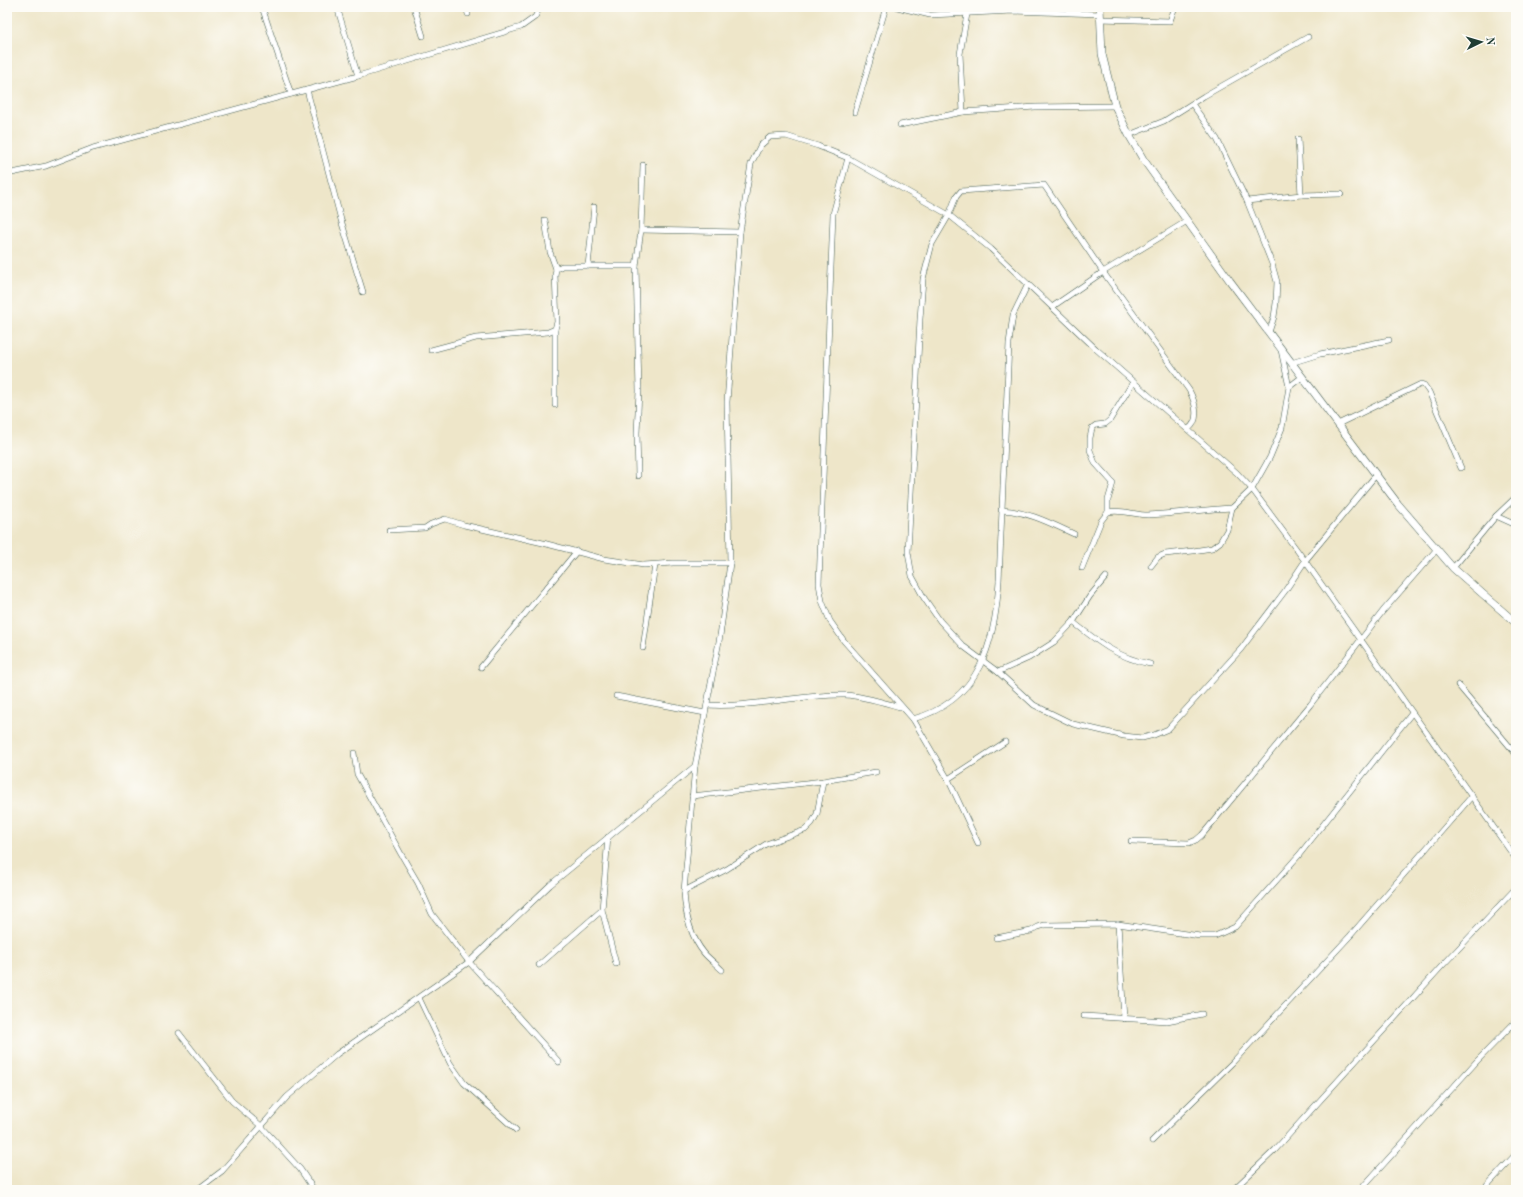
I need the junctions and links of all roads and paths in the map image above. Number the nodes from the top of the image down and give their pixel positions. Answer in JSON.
{"nodes":[{"id":1,"x":262,"y":7,"type":"edge"},
{"id":2,"x":337,"y":7,"type":"edge"},
{"id":3,"x":414,"y":7,"type":"edge"},
{"id":4,"x":466,"y":7,"type":"edge"},
{"id":5,"x":540,"y":7,"type":"edge"},
{"id":6,"x":886,"y":7,"type":"edge"},
{"id":7,"x":897,"y":7,"type":"edge"},
{"id":8,"x":947,"y":7,"type":"edge"},
{"id":9,"x":1175,"y":7,"type":"edge"},
{"id":10,"x":1013,"y":9,"type":"edge"},
{"id":11,"x":1100,"y":13,"type":"edge"},
{"id":12,"x":468,"y":14,"type":"dead end"},
{"id":13,"x":947,"y":14,"type":"junction"},
{"id":14,"x":967,"y":14,"type":"junction"},
{"id":15,"x":423,"y":36,"type":"dead end"},
{"id":16,"x":1308,"y":37,"type":"dead end"},
{"id":17,"x":358,"y":76,"type":"junction"},
{"id":18,"x":307,"y":90,"type":"junction"},
{"id":19,"x":291,"y":94,"type":"junction"},
{"id":20,"x":1192,"y":104,"type":"junction"},
{"id":21,"x":1115,"y":106,"type":"junction"},
{"id":22,"x":855,"y":112,"type":"dead end"},
{"id":23,"x":963,"y":112,"type":"junction"},
{"id":24,"x":900,"y":125,"type":"dead end"},
{"id":25,"x":1129,"y":135,"type":"junction"},
{"id":26,"x":1298,"y":139,"type":"dead end"},
{"id":27,"x":848,"y":158,"type":"junction"},
{"id":28,"x":643,"y":165,"type":"dead end"},
{"id":29,"x":7,"y":174,"type":"edge"},
{"id":30,"x":1341,"y":194,"type":"dead end"},
{"id":31,"x":1302,"y":195,"type":"junction"},
{"id":32,"x":1247,"y":201,"type":"junction"},
{"id":33,"x":594,"y":207,"type":"dead end"},
{"id":34,"x":949,"y":215,"type":"junction"},
{"id":35,"x":545,"y":220,"type":"dead end"},
{"id":36,"x":1187,"y":221,"type":"junction"},
{"id":37,"x":640,"y":230,"type":"junction"},
{"id":38,"x":740,"y":232,"type":"junction"},
{"id":39,"x":588,"y":266,"type":"junction"},
{"id":40,"x":636,"y":266,"type":"junction"},
{"id":41,"x":556,"y":269,"type":"junction"},
{"id":42,"x":1103,"y":272,"type":"junction"},
{"id":43,"x":1028,"y":284,"type":"junction"},
{"id":44,"x":363,"y":292,"type":"dead end"},
{"id":45,"x":1052,"y":307,"type":"junction"},
{"id":46,"x":555,"y":329,"type":"junction"},
{"id":47,"x":1269,"y":332,"type":"junction"},
{"id":48,"x":1389,"y":340,"type":"dead end"},
{"id":49,"x":431,"y":350,"type":"dead end"},
{"id":50,"x":1282,"y":350,"type":"junction"},
{"id":51,"x":1291,"y":363,"type":"junction"},
{"id":52,"x":1302,"y":377,"type":"junction"},
{"id":53,"x":1133,"y":382,"type":"junction"},
{"id":54,"x":1289,"y":387,"type":"junction"},
{"id":55,"x":555,"y":405,"type":"dead end"},
{"id":56,"x":1338,"y":424,"type":"junction"},
{"id":57,"x":1188,"y":429,"type":"junction"},
{"id":58,"x":1461,"y":468,"type":"dead end"},
{"id":59,"x":1376,"y":475,"type":"junction"},
{"id":60,"x":638,"y":476,"type":"dead end"},
{"id":61,"x":1252,"y":489,"type":"junction"},
{"id":62,"x":1516,"y":497,"type":"edge"},
{"id":63,"x":1232,"y":508,"type":"junction"},
{"id":64,"x":1001,"y":510,"type":"junction"},
{"id":65,"x":1108,"y":512,"type":"junction"},
{"id":66,"x":1496,"y":516,"type":"junction"},
{"id":67,"x":1516,"y":524,"type":"edge"},
{"id":68,"x":389,"y":530,"type":"dead end"},
{"id":69,"x":1074,"y":534,"type":"dead end"},
{"id":70,"x":1437,"y":548,"type":"junction"},
{"id":71,"x":577,"y":551,"type":"junction"},
{"id":72,"x":1305,"y":561,"type":"junction"},
{"id":73,"x":730,"y":563,"type":"junction"},
{"id":74,"x":655,"y":565,"type":"junction"},
{"id":75,"x":1152,"y":566,"type":"dead end"},
{"id":76,"x":1082,"y":568,"type":"dead end"},
{"id":77,"x":1453,"y":568,"type":"junction"},
{"id":78,"x":1106,"y":577,"type":"dead end"},
{"id":79,"x":1073,"y":622,"type":"junction"},
{"id":80,"x":1516,"y":624,"type":"edge"},
{"id":81,"x":1360,"y":640,"type":"junction"},
{"id":82,"x":643,"y":648,"type":"dead end"},
{"id":83,"x":983,"y":661,"type":"junction"},
{"id":84,"x":1150,"y":664,"type":"dead end"},
{"id":85,"x":482,"y":667,"type":"dead end"},
{"id":86,"x":998,"y":672,"type":"junction"},
{"id":87,"x":1458,"y":685,"type":"dead end"},
{"id":88,"x":616,"y":696,"type":"dead end"},
{"id":89,"x":707,"y":705,"type":"junction"},
{"id":90,"x":900,"y":707,"type":"junction"},
{"id":91,"x":1412,"y":713,"type":"junction"},
{"id":92,"x":705,"y":714,"type":"junction"},
{"id":93,"x":913,"y":719,"type":"junction"},
{"id":94,"x":1005,"y":742,"type":"dead end"},
{"id":95,"x":354,"y":753,"type":"dead end"},
{"id":96,"x":1516,"y":754,"type":"edge"},
{"id":97,"x":695,"y":766,"type":"junction"},
{"id":98,"x":876,"y":772,"type":"dead end"},
{"id":99,"x":948,"y":779,"type":"junction"},
{"id":100,"x":823,"y":781,"type":"junction"},
{"id":101,"x":692,"y":796,"type":"junction"},
{"id":102,"x":1472,"y":796,"type":"junction"},
{"id":103,"x":608,"y":837,"type":"junction"},
{"id":104,"x":1131,"y":841,"type":"dead end"},
{"id":105,"x":978,"y":843,"type":"dead end"},
{"id":106,"x":1516,"y":859,"type":"edge"},
{"id":107,"x":1516,"y":888,"type":"edge"},
{"id":108,"x":684,"y":891,"type":"junction"},
{"id":109,"x":602,"y":910,"type":"junction"},
{"id":110,"x":1118,"y":924,"type":"junction"},
{"id":111,"x":996,"y":938,"type":"dead end"},
{"id":112,"x":468,"y":962,"type":"junction"},
{"id":113,"x":539,"y":964,"type":"dead end"},
{"id":114,"x":616,"y":964,"type":"dead end"},
{"id":115,"x":722,"y":970,"type":"dead end"},
{"id":116,"x":418,"y":998,"type":"junction"},
{"id":117,"x":1202,"y":1014,"type":"dead end"},
{"id":118,"x":1084,"y":1016,"type":"dead end"},
{"id":119,"x":1124,"y":1019,"type":"junction"},
{"id":120,"x":1516,"y":1022,"type":"edge"},
{"id":121,"x":179,"y":1033,"type":"dead end"},
{"id":122,"x":558,"y":1062,"type":"dead end"},
{"id":123,"x":261,"y":1126,"type":"junction"},
{"id":124,"x":516,"y":1130,"type":"dead end"},
{"id":125,"x":1152,"y":1141,"type":"dead end"},
{"id":126,"x":1516,"y":1154,"type":"edge"},
{"id":127,"x":197,"y":1190,"type":"edge"},
{"id":128,"x":314,"y":1190,"type":"edge"},
{"id":129,"x":1233,"y":1190,"type":"edge"},
{"id":130,"x":1360,"y":1190,"type":"edge"},
{"id":131,"x":1483,"y":1190,"type":"edge"}],
"edges":[{"from":1,"to":19,"type":"street"},
{"from":2,"to":17,"type":"street"},
{"from":3,"to":15,"type":"street"},
{"from":4,"to":12,"type":"street"},
{"from":5,"to":17,"type":"street"},
{"from":6,"to":22,"type":"street"},
{"from":7,"to":13,"type":"street"},
{"from":8,"to":13,"type":"street"},
{"from":9,"to":11,"type":"street"},
{"from":10,"to":11,"type":"street"},
{"from":10,"to":14,"type":"street"},
{"from":11,"to":21,"type":"street"},
{"from":13,"to":14,"type":"street"},
{"from":14,"to":23,"type":"street"},
{"from":16,"to":20,"type":"street"},
{"from":17,"to":18,"type":"street"},
{"from":18,"to":19,"type":"street"},
{"from":18,"to":44,"type":"street"},
{"from":19,"to":29,"type":"street"},
{"from":20,"to":25,"type":"street"},
{"from":20,"to":32,"type":"street"},
{"from":21,"to":23,"type":"street"},
{"from":21,"to":25,"type":"street"},
{"from":23,"to":24,"type":"street"},
{"from":25,"to":36,"type":"street"},
{"from":26,"to":31,"type":"street"},
{"from":27,"to":34,"type":"street"},
{"from":27,"to":38,"type":"street"},
{"from":27,"to":90,"type":"street"},
{"from":28,"to":37,"type":"street"},
{"from":30,"to":31,"type":"street"},
{"from":31,"to":32,"type":"street"},
{"from":32,"to":47,"type":"street"},
{"from":33,"to":39,"type":"street"},
{"from":34,"to":42,"type":"street"},
{"from":34,"to":43,"type":"street"},
{"from":34,"to":83,"type":"street"},
{"from":35,"to":41,"type":"street"},
{"from":36,"to":42,"type":"street"},
{"from":36,"to":47,"type":"street"},
{"from":37,"to":38,"type":"street"},
{"from":37,"to":40,"type":"street"},
{"from":38,"to":73,"type":"street"},
{"from":39,"to":40,"type":"street"},
{"from":39,"to":41,"type":"street"},
{"from":40,"to":60,"type":"street"},
{"from":41,"to":46,"type":"street"},
{"from":42,"to":45,"type":"street"},
{"from":42,"to":57,"type":"street"},
{"from":43,"to":45,"type":"street"},
{"from":43,"to":64,"type":"street"},
{"from":45,"to":53,"type":"street"},
{"from":46,"to":49,"type":"street"},
{"from":46,"to":55,"type":"street"},
{"from":47,"to":50,"type":"street"},
{"from":48,"to":51,"type":"street"},
{"from":50,"to":51,"type":"street"},
{"from":50,"to":54,"type":"street"},
{"from":51,"to":52,"type":"street"},
{"from":52,"to":54,"type":"street"},
{"from":52,"to":56,"type":"street"},
{"from":53,"to":57,"type":"street"},
{"from":53,"to":65,"type":"street"},
{"from":54,"to":61,"type":"street"},
{"from":56,"to":58,"type":"street"},
{"from":56,"to":59,"type":"street"},
{"from":57,"to":61,"type":"street"},
{"from":59,"to":70,"type":"street"},
{"from":59,"to":72,"type":"street"},
{"from":61,"to":63,"type":"street"},
{"from":61,"to":72,"type":"street"},
{"from":62,"to":66,"type":"street"},
{"from":63,"to":65,"type":"street"},
{"from":63,"to":75,"type":"street"},
{"from":64,"to":69,"type":"street"},
{"from":64,"to":83,"type":"street"},
{"from":65,"to":76,"type":"street"},
{"from":66,"to":67,"type":"street"},
{"from":66,"to":77,"type":"street"},
{"from":68,"to":71,"type":"street"},
{"from":70,"to":77,"type":"street"},
{"from":70,"to":81,"type":"street"},
{"from":71,"to":74,"type":"street"},
{"from":71,"to":85,"type":"street"},
{"from":72,"to":81,"type":"street"},
{"from":72,"to":86,"type":"street"},
{"from":73,"to":74,"type":"street"},
{"from":73,"to":89,"type":"street"},
{"from":74,"to":82,"type":"street"},
{"from":77,"to":80,"type":"street"},
{"from":78,"to":79,"type":"street"},
{"from":79,"to":84,"type":"street"},
{"from":79,"to":86,"type":"street"},
{"from":81,"to":91,"type":"street"},
{"from":81,"to":104,"type":"street"},
{"from":83,"to":86,"type":"street"},
{"from":83,"to":93,"type":"street"},
{"from":87,"to":96,"type":"street"},
{"from":88,"to":92,"type":"street"},
{"from":89,"to":90,"type":"street"},
{"from":89,"to":92,"type":"street"},
{"from":90,"to":93,"type":"street"},
{"from":91,"to":102,"type":"street"},
{"from":91,"to":110,"type":"street"},
{"from":92,"to":97,"type":"street"},
{"from":93,"to":99,"type":"street"},
{"from":94,"to":99,"type":"street"},
{"from":95,"to":112,"type":"street"},
{"from":97,"to":101,"type":"street"},
{"from":97,"to":103,"type":"street"},
{"from":98,"to":100,"type":"street"},
{"from":99,"to":105,"type":"street"},
{"from":100,"to":101,"type":"street"},
{"from":100,"to":108,"type":"street"},
{"from":101,"to":108,"type":"street"},
{"from":102,"to":106,"type":"street"},
{"from":102,"to":125,"type":"street"},
{"from":103,"to":109,"type":"street"},
{"from":103,"to":112,"type":"street"},
{"from":107,"to":129,"type":"street"},
{"from":108,"to":115,"type":"street"},
{"from":109,"to":113,"type":"street"},
{"from":109,"to":114,"type":"street"},
{"from":110,"to":111,"type":"street"},
{"from":110,"to":119,"type":"street"},
{"from":112,"to":116,"type":"street"},
{"from":112,"to":122,"type":"street"},
{"from":116,"to":123,"type":"street"},
{"from":116,"to":124,"type":"street"},
{"from":117,"to":119,"type":"street"},
{"from":118,"to":119,"type":"street"},
{"from":120,"to":130,"type":"street"},
{"from":121,"to":123,"type":"street"},
{"from":123,"to":127,"type":"street"},
{"from":123,"to":128,"type":"street"},
{"from":126,"to":131,"type":"street"}]}
